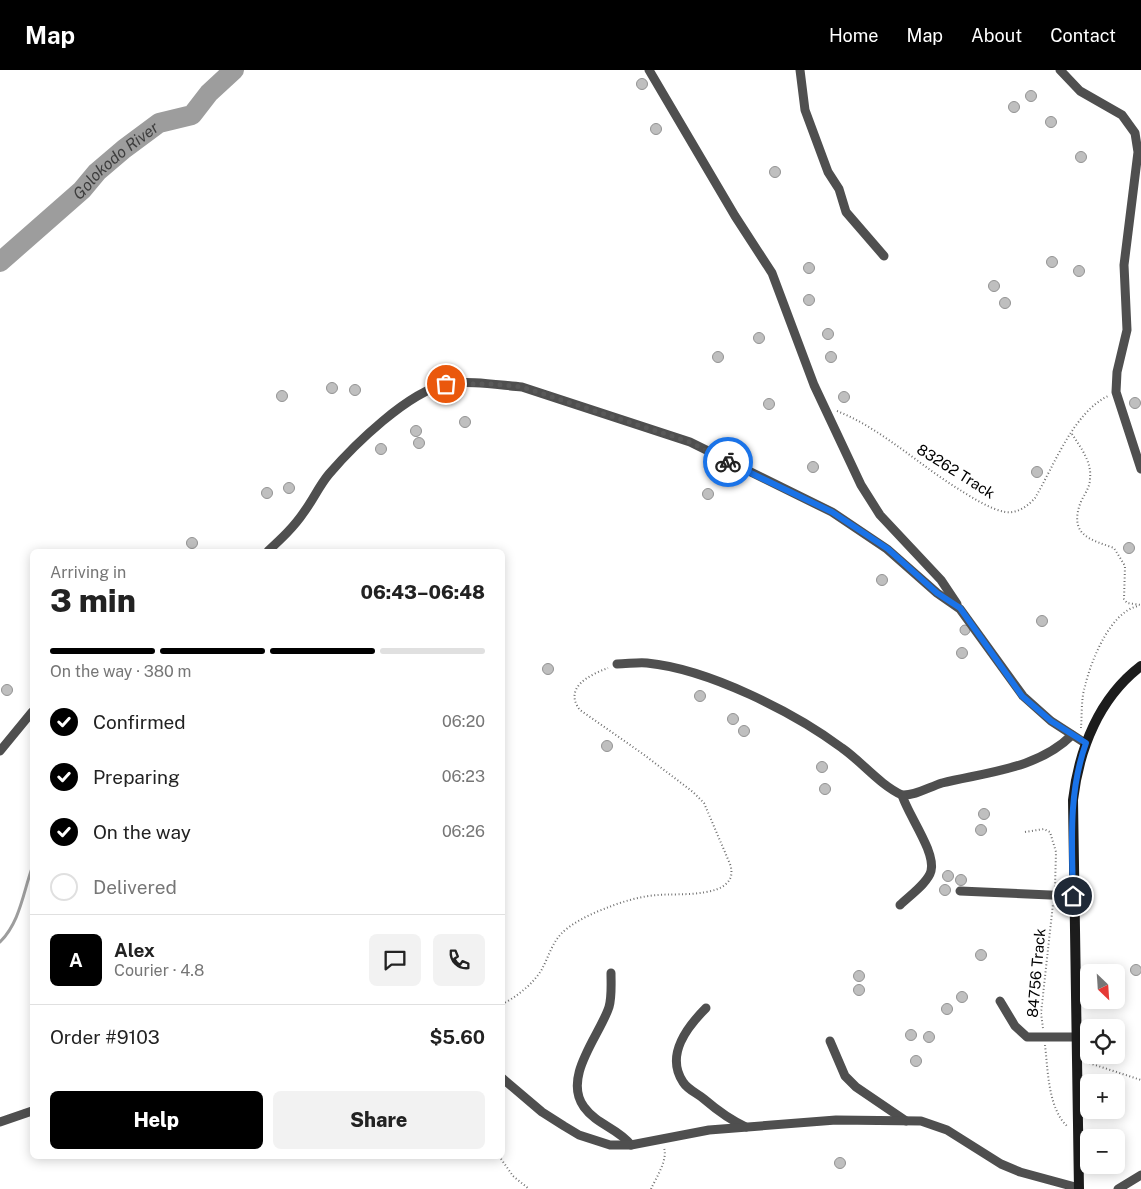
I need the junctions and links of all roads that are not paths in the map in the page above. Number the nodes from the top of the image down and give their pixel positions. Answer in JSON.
{"nodes":[{"id":1,"x":649,"y":70,"type":"edge"},
{"id":2,"x":800,"y":70,"type":"edge"},
{"id":3,"x":1060,"y":70,"type":"edge"},
{"id":4,"x":884,"y":256,"type":"dead end"},
{"id":5,"x":1141,"y":469,"type":"edge"},
{"id":6,"x":270,"y":549,"type":"edge"},
{"id":7,"x":960,"y":608,"type":"junction"},
{"id":8,"x":617,"y":664,"type":"road end"},
{"id":9,"x":1141,"y":666,"type":"edge"},
{"id":10,"x":30,"y":714,"type":"edge"},
{"id":11,"x":1072,"y":735,"type":"junction"},
{"id":12,"x":1083,"y":742,"type":"junction"},
{"id":13,"x":0,"y":751,"type":"edge"},
{"id":14,"x":902,"y":796,"type":"junction"},
{"id":15,"x":960,"y":891,"type":"dead end"},
{"id":16,"x":1073,"y":896,"type":"junction"},
{"id":17,"x":900,"y":905,"type":"dead end"},
{"id":18,"x":611,"y":973,"type":"dead end"},
{"id":19,"x":1000,"y":1001,"type":"dead end"},
{"id":20,"x":706,"y":1008,"type":"dead end"},
{"id":21,"x":1076,"y":1037,"type":"junction"},
{"id":22,"x":830,"y":1041,"type":"dead end"},
{"id":23,"x":505,"y":1081,"type":"edge"},
{"id":24,"x":30,"y":1112,"type":"edge"},
{"id":25,"x":907,"y":1121,"type":"junction"},
{"id":26,"x":0,"y":1122,"type":"edge"},
{"id":27,"x":746,"y":1128,"type":"junction"},
{"id":28,"x":631,"y":1145,"type":"junction"},
{"id":29,"x":1141,"y":1175,"type":"edge"},
{"id":30,"x":1079,"y":1189,"type":"edge"},
{"id":31,"x":1118,"y":1189,"type":"edge"}],
"edges":[{"from":1,"to":7,"type":"street"},
{"from":2,"to":4,"type":"street"},
{"from":3,"to":5,"type":"street"},
{"from":6,"to":7,"type":"street"},
{"from":7,"to":11,"type":"street"},
{"from":8,"to":14,"type":"street"},
{"from":9,"to":12,"type":"street"},
{"from":10,"to":13,"type":"street"},
{"from":11,"to":12,"type":"street"},
{"from":11,"to":14,"type":"street"},
{"from":12,"to":16,"type":"street"},
{"from":14,"to":17,"type":"street"},
{"from":15,"to":16,"type":"street"},
{"from":16,"to":21,"type":"street"},
{"from":18,"to":28,"type":"street"},
{"from":19,"to":21,"type":"street"},
{"from":20,"to":27,"type":"street"},
{"from":21,"to":30,"type":"street"},
{"from":22,"to":25,"type":"street"},
{"from":23,"to":28,"type":"street"},
{"from":24,"to":26,"type":"street"},
{"from":25,"to":27,"type":"street"},
{"from":25,"to":30,"type":"street"},
{"from":27,"to":28,"type":"street"},
{"from":29,"to":31,"type":"street"}]}
